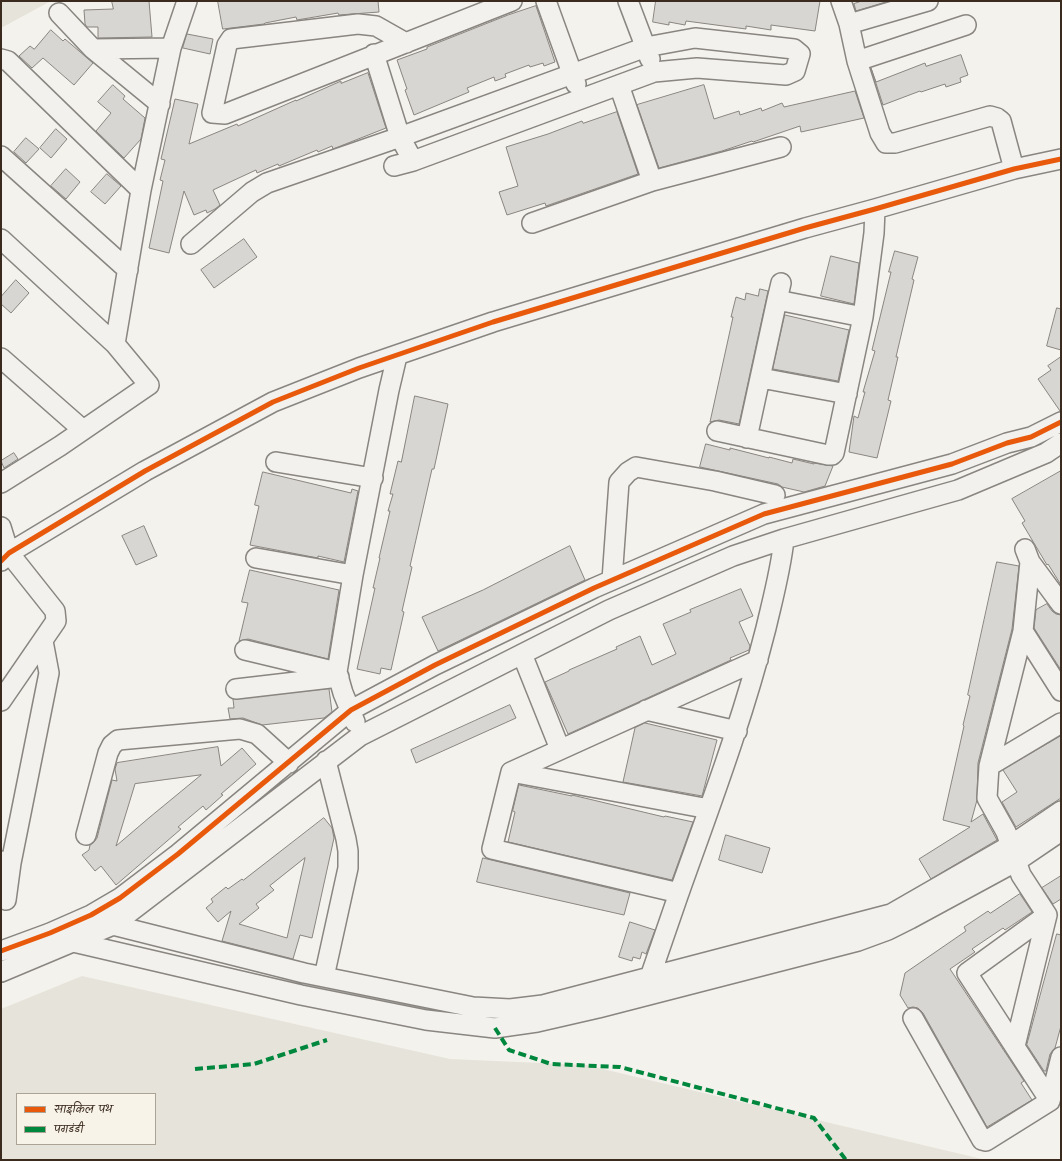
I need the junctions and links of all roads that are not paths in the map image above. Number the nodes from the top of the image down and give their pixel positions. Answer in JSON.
{"nodes":[{"id":1,"x":186,"y":1,"type":"edge"},
{"id":2,"x":512,"y":1,"type":"edge"},
{"id":3,"x":546,"y":1,"type":"edge"},
{"id":4,"x":628,"y":1,"type":"edge"},
{"id":5,"x":841,"y":1,"type":"edge"},
{"id":6,"x":928,"y":1,"type":"edge"},
{"id":7,"x":58,"y":13,"type":"dead end"},
{"id":8,"x":849,"y":24,"type":"junction"},
{"id":9,"x":966,"y":25,"type":"dead end"},
{"id":10,"x":406,"y":43,"type":"junction"},
{"id":11,"x":646,"y":47,"type":"junction"},
{"id":12,"x":171,"y":48,"type":"junction"},
{"id":13,"x":93,"y":49,"type":"junction"},
{"id":14,"x":374,"y":54,"type":"junction"},
{"id":15,"x":1,"y":59,"type":"edge"},
{"id":16,"x":857,"y":61,"type":"junction"},
{"id":17,"x":654,"y":72,"type":"junction"},
{"id":18,"x":573,"y":74,"type":"junction"},
{"id":19,"x":620,"y":85,"type":"junction"},
{"id":20,"x":582,"y":99,"type":"junction"},
{"id":21,"x":160,"y":104,"type":"junction"},
{"id":22,"x":400,"y":137,"type":"junction"},
{"id":23,"x":781,"y":147,"type":"dead end"},
{"id":24,"x":1,"y":156,"type":"edge"},
{"id":25,"x":1061,"y":159,"type":"edge"},
{"id":26,"x":413,"y":161,"type":"junction"},
{"id":27,"x":394,"y":166,"type":"dead end"},
{"id":28,"x":1014,"y":169,"type":"junction"},
{"id":29,"x":652,"y":181,"type":"junction"},
{"id":30,"x":141,"y":190,"type":"junction"},
{"id":31,"x":875,"y":209,"type":"junction"},
{"id":32,"x":532,"y":223,"type":"dead end"},
{"id":33,"x":1,"y":239,"type":"edge"},
{"id":34,"x":191,"y":244,"type":"dead end"},
{"id":35,"x":128,"y":270,"type":"junction"},
{"id":36,"x":863,"y":317,"type":"junction"},
{"id":37,"x":115,"y":344,"type":"junction"},
{"id":38,"x":397,"y":356,"type":"junction"},
{"id":39,"x":1,"y":358,"type":"edge"},
{"id":40,"x":761,"y":378,"type":"junction"},
{"id":41,"x":847,"y":394,"type":"junction"},
{"id":42,"x":1061,"y":422,"type":"edge"},
{"id":43,"x":83,"y":430,"type":"junction"},
{"id":44,"x":717,"y":431,"type":"dead end"},
{"id":45,"x":747,"y":438,"type":"junction"},
{"id":46,"x":1061,"y":443,"type":"edge"},
{"id":47,"x":276,"y":462,"type":"dead end"},
{"id":48,"x":372,"y":478,"type":"junction"},
{"id":49,"x":3,"y":479,"type":"edge"},
{"id":50,"x":775,"y":495,"type":"dead end"},
{"id":51,"x":2,"y":529,"type":"edge"},
{"id":52,"x":784,"y":539,"type":"junction"},
{"id":53,"x":5,"y":557,"type":"edge"},
{"id":54,"x":256,"y":558,"type":"dead end"},
{"id":55,"x":353,"y":576,"type":"junction"},
{"id":56,"x":612,"y":580,"type":"junction"},
{"id":57,"x":1061,"y":604,"type":"edge"},
{"id":58,"x":1023,"y":631,"type":"junction"},
{"id":59,"x":43,"y":641,"type":"junction"},
{"id":60,"x":245,"y":650,"type":"dead end"},
{"id":61,"x":522,"y":654,"type":"junction"},
{"id":62,"x":758,"y":660,"type":"junction"},
{"id":63,"x":338,"y":674,"type":"junction"},
{"id":64,"x":236,"y":688,"type":"dead end"},
{"id":65,"x":1061,"y":691,"type":"edge"},
{"id":66,"x":1,"y":701,"type":"edge"},
{"id":67,"x":351,"y":710,"type":"junction"},
{"id":68,"x":646,"y":710,"type":"junction"},
{"id":69,"x":1061,"y":723,"type":"edge"},
{"id":70,"x":737,"y":731,"type":"junction"},
{"id":71,"x":360,"y":736,"type":"junction"},
{"id":72,"x":560,"y":749,"type":"junction"},
{"id":73,"x":326,"y":761,"type":"junction"},
{"id":74,"x":289,"y":763,"type":"junction"},
{"id":75,"x":988,"y":766,"type":"junction"},
{"id":76,"x":511,"y":772,"type":"junction"},
{"id":77,"x":709,"y":809,"type":"junction"},
{"id":78,"x":1061,"y":811,"type":"edge"},
{"id":79,"x":1061,"y":831,"type":"edge"},
{"id":80,"x":86,"y":835,"type":"dead end"},
{"id":81,"x":1014,"y":853,"type":"junction"},
{"id":82,"x":6,"y":862,"type":"edge"},
{"id":83,"x":678,"y":893,"type":"junction"},
{"id":84,"x":6,"y":900,"type":"dead end"},
{"id":85,"x":91,"y":915,"type":"junction"},
{"id":86,"x":1047,"y":915,"type":"junction"},
{"id":87,"x":113,"y":925,"type":"junction"},
{"id":88,"x":50,"y":933,"type":"junction"},
{"id":89,"x":72,"y":942,"type":"junction"},
{"id":90,"x":1,"y":951,"type":"edge"},
{"id":91,"x":1,"y":972,"type":"edge"},
{"id":92,"x":324,"y":977,"type":"junction"},
{"id":93,"x":650,"y":977,"type":"junction"},
{"id":94,"x":913,"y":1018,"type":"dead end"},
{"id":95,"x":1015,"y":1046,"type":"junction"},
{"id":96,"x":1061,"y":1057,"type":"edge"},
{"id":97,"x":1050,"y":1101,"type":"junction"}],
"edges":[{"from":1,"to":12,"type":"street"},
{"from":2,"to":10,"type":"street"},
{"from":3,"to":18,"type":"street"},
{"from":4,"to":11,"type":"street"},
{"from":5,"to":8,"type":"street"},
{"from":6,"to":8,"type":"street"},
{"from":7,"to":13,"type":"street"},
{"from":8,"to":16,"type":"street"},
{"from":9,"to":16,"type":"street"},
{"from":10,"to":14,"type":"street"},
{"from":10,"to":14,"type":"street"},
{"from":11,"to":17,"type":"street"},
{"from":11,"to":17,"type":"street"},
{"from":11,"to":18,"type":"street"},
{"from":12,"to":13,"type":"street"},
{"from":12,"to":21,"type":"street"},
{"from":13,"to":21,"type":"street"},
{"from":14,"to":22,"type":"street"},
{"from":15,"to":30,"type":"street"},
{"from":16,"to":28,"type":"street"},
{"from":17,"to":19,"type":"street"},
{"from":18,"to":20,"type":"street"},
{"from":18,"to":22,"type":"street"},
{"from":19,"to":20,"type":"street"},
{"from":19,"to":29,"type":"street"},
{"from":20,"to":26,"type":"street"},
{"from":21,"to":30,"type":"street"},
{"from":22,"to":26,"type":"street"},
{"from":22,"to":34,"type":"street"},
{"from":23,"to":29,"type":"street"},
{"from":24,"to":35,"type":"street"},
{"from":25,"to":28,"type":"street"},
{"from":26,"to":27,"type":"street"},
{"from":28,"to":31,"type":"street"},
{"from":29,"to":32,"type":"street"},
{"from":30,"to":35,"type":"street"},
{"from":31,"to":36,"type":"street"},
{"from":31,"to":38,"type":"street"},
{"from":33,"to":37,"type":"street"},
{"from":35,"to":37,"type":"street"},
{"from":36,"to":40,"type":"street"},
{"from":36,"to":41,"type":"street"},
{"from":37,"to":43,"type":"street"},
{"from":38,"to":48,"type":"street"},
{"from":38,"to":53,"type":"street"},
{"from":39,"to":43,"type":"street"},
{"from":40,"to":41,"type":"street"},
{"from":40,"to":45,"type":"street"},
{"from":41,"to":45,"type":"street"},
{"from":42,"to":56,"type":"street"},
{"from":43,"to":49,"type":"street"},
{"from":44,"to":45,"type":"street"},
{"from":46,"to":52,"type":"street"},
{"from":47,"to":48,"type":"street"},
{"from":48,"to":55,"type":"street"},
{"from":50,"to":56,"type":"street"},
{"from":51,"to":53,"type":"street"},
{"from":52,"to":61,"type":"street"},
{"from":52,"to":62,"type":"street"},
{"from":53,"to":59,"type":"street"},
{"from":54,"to":55,"type":"street"},
{"from":55,"to":63,"type":"street"},
{"from":56,"to":67,"type":"street"},
{"from":57,"to":58,"type":"street"},
{"from":58,"to":65,"type":"street"},
{"from":58,"to":75,"type":"street"},
{"from":59,"to":66,"type":"street"},
{"from":59,"to":82,"type":"street"},
{"from":60,"to":63,"type":"street"},
{"from":61,"to":71,"type":"street"},
{"from":61,"to":72,"type":"street"},
{"from":62,"to":68,"type":"street"},
{"from":62,"to":70,"type":"street"},
{"from":63,"to":64,"type":"street"},
{"from":63,"to":67,"type":"street"},
{"from":67,"to":71,"type":"street"},
{"from":67,"to":74,"type":"street"},
{"from":68,"to":70,"type":"street"},
{"from":68,"to":72,"type":"street"},
{"from":69,"to":75,"type":"street"},
{"from":70,"to":77,"type":"street"},
{"from":71,"to":73,"type":"street"},
{"from":72,"to":76,"type":"street"},
{"from":73,"to":87,"type":"street"},
{"from":73,"to":92,"type":"street"},
{"from":74,"to":80,"type":"street"},
{"from":74,"to":85,"type":"street"},
{"from":75,"to":81,"type":"street"},
{"from":76,"to":77,"type":"street"},
{"from":76,"to":83,"type":"street"},
{"from":77,"to":83,"type":"street"},
{"from":78,"to":81,"type":"street"},
{"from":79,"to":81,"type":"street"},
{"from":81,"to":86,"type":"street"},
{"from":81,"to":89,"type":"street"},
{"from":81,"to":93,"type":"street"},
{"from":82,"to":84,"type":"street"},
{"from":83,"to":93,"type":"street"},
{"from":85,"to":87,"type":"street"},
{"from":85,"to":88,"type":"street"},
{"from":86,"to":95,"type":"street"},
{"from":86,"to":95,"type":"street"},
{"from":87,"to":89,"type":"street"},
{"from":87,"to":92,"type":"street"},
{"from":88,"to":89,"type":"street"},
{"from":88,"to":90,"type":"street"},
{"from":89,"to":91,"type":"street"},
{"from":92,"to":93,"type":"street"},
{"from":94,"to":97,"type":"street"},
{"from":95,"to":97,"type":"street"},
{"from":96,"to":97,"type":"street"}]}
